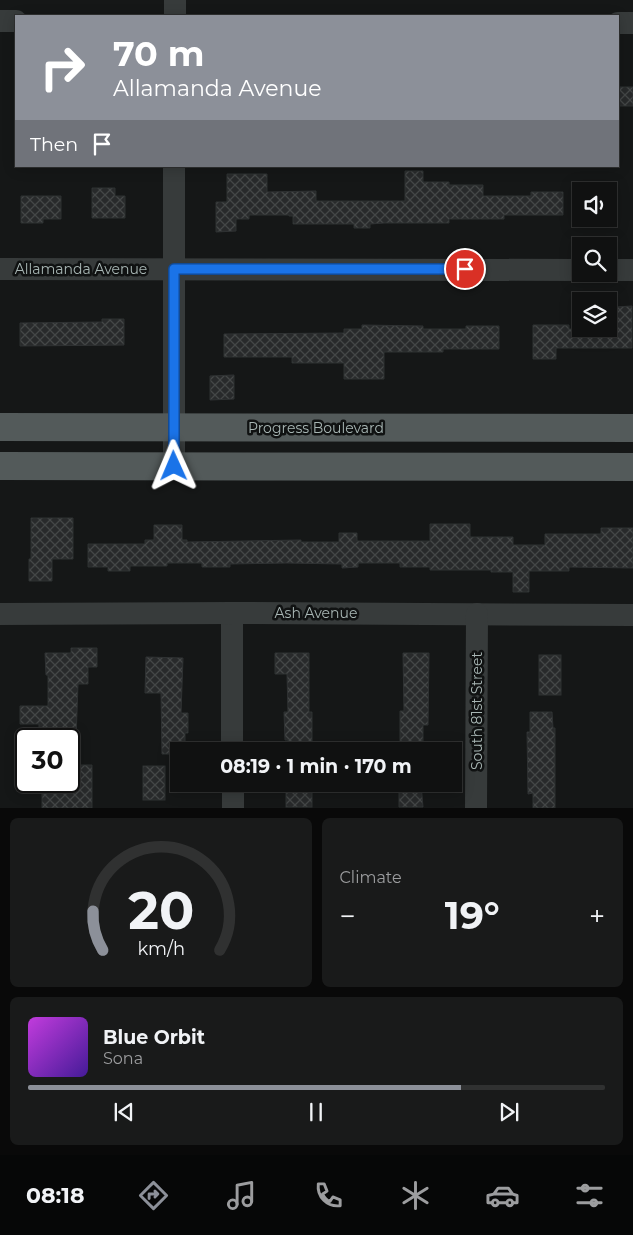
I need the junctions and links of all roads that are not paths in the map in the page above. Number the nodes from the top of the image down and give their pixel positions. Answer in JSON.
{"nodes":[{"id":1,"x":175,"y":0,"type":"edge"},
{"id":2,"x":175,"y":15,"type":"edge"},
{"id":3,"x":15,"y":21,"type":"edge"},
{"id":4,"x":0,"y":22,"type":"edge"},
{"id":5,"x":619,"y":23,"type":"edge"},
{"id":6,"x":633,"y":23,"type":"edge"},
{"id":7,"x":174,"y":167,"type":"edge"},
{"id":8,"x":0,"y":269,"type":"edge"},
{"id":9,"x":174,"y":269,"type":"junction"},
{"id":10,"x":572,"y":270,"type":"edge"},
{"id":11,"x":617,"y":270,"type":"edge"},
{"id":12,"x":633,"y":270,"type":"edge"},
{"id":13,"x":0,"y":427,"type":"edge"},
{"id":14,"x":173,"y":427,"type":"junction"},
{"id":15,"x":633,"y":428,"type":"edge"},
{"id":16,"x":0,"y":466,"type":"edge"},
{"id":17,"x":174,"y":466,"type":"junction"},
{"id":18,"x":633,"y":467,"type":"edge"},
{"id":19,"x":232,"y":613,"type":"junction"},
{"id":20,"x":0,"y":614,"type":"edge"},
{"id":21,"x":477,"y":614,"type":"junction"},
{"id":22,"x":633,"y":615,"type":"edge"},
{"id":23,"x":232,"y":742,"type":"edge"},
{"id":24,"x":232,"y":792,"type":"edge"},
{"id":25,"x":232,"y":808,"type":"edge"},
{"id":26,"x":476,"y":808,"type":"edge"}],
"edges":[{"from":1,"to":2,"type":"street"},
{"from":3,"to":4,"type":"street"},
{"from":5,"to":6,"type":"street"},
{"from":7,"to":9,"type":"street"},
{"from":8,"to":9,"type":"street","name":"Allamanda Avenue"},
{"from":9,"to":10,"type":"street","name":"Allamanda Avenue"},
{"from":9,"to":14,"type":"street"},
{"from":11,"to":12,"type":"street"},
{"from":13,"to":14,"type":"main road","name":"Progress Boulevard"},
{"from":14,"to":15,"type":"main road","name":"Progress Boulevard"},
{"from":14,"to":17,"type":"street"},
{"from":16,"to":17,"type":"main road"},
{"from":17,"to":18,"type":"main road"},
{"from":19,"to":20,"type":"street","name":"Ash Avenue"},
{"from":19,"to":21,"type":"street","name":"Ash Avenue"},
{"from":19,"to":23,"type":"street"},
{"from":21,"to":22,"type":"street","name":"Ash Avenue"},
{"from":21,"to":26,"type":"street","name":"South 81st Street"},
{"from":24,"to":25,"type":"street"}]}
